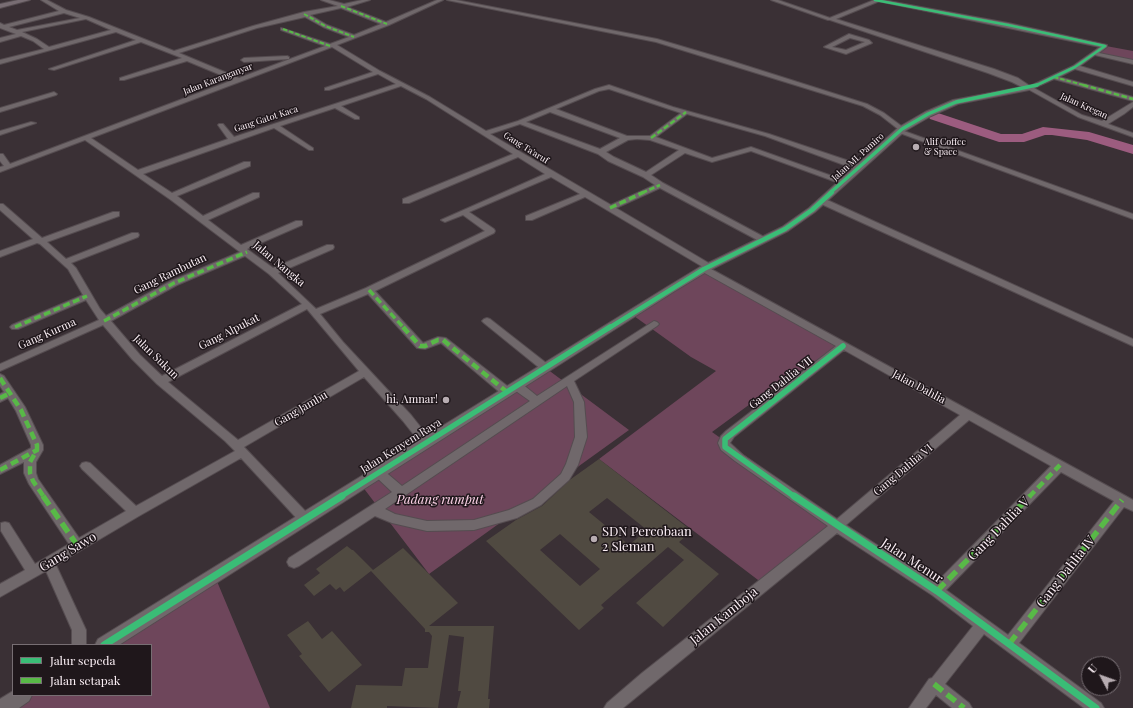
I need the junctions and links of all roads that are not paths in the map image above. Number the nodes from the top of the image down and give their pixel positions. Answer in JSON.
{"nodes":[{"id":1,"x":26,"y":0,"type":"edge"},
{"id":2,"x":43,"y":0,"type":"edge"},
{"id":3,"x":323,"y":0,"type":"edge"},
{"id":4,"x":368,"y":0,"type":"edge"},
{"id":5,"x":422,"y":0,"type":"edge"},
{"id":6,"x":441,"y":0,"type":"edge"},
{"id":7,"x":449,"y":0,"type":"edge"},
{"id":8,"x":773,"y":0,"type":"edge"},
{"id":9,"x":796,"y":0,"type":"edge"},
{"id":10,"x":877,"y":0,"type":"edge"},
{"id":11,"x":434,"y":4,"type":"junction"},
{"id":12,"x":783,"y":4,"type":"junction"},
{"id":13,"x":0,"y":6,"type":"edge"},
{"id":14,"x":343,"y":6,"type":"junction"},
{"id":15,"x":64,"y":11,"type":"junction"},
{"id":16,"x":304,"y":14,"type":"junction"},
{"id":17,"x":87,"y":18,"type":"junction"},
{"id":18,"x":830,"y":19,"type":"junction"},
{"id":19,"x":387,"y":24,"type":"junction"},
{"id":20,"x":2,"y":26,"type":"edge"},
{"id":21,"x":283,"y":29,"type":"dead end"},
{"id":22,"x":116,"y":30,"type":"junction"},
{"id":23,"x":867,"y":31,"type":"junction"},
{"id":24,"x":20,"y":33,"type":"junction"},
{"id":25,"x":354,"y":37,"type":"junction"},
{"id":26,"x":853,"y":37,"type":"junction"},
{"id":27,"x":0,"y":40,"type":"edge"},
{"id":28,"x":141,"y":40,"type":"junction"},
{"id":29,"x":331,"y":46,"type":"junction"},
{"id":30,"x":48,"y":49,"type":"junction"},
{"id":31,"x":174,"y":53,"type":"junction"},
{"id":32,"x":1096,"y":54,"type":"junction"},
{"id":33,"x":299,"y":58,"type":"junction"},
{"id":34,"x":186,"y":59,"type":"junction"},
{"id":35,"x":244,"y":60,"type":"dead end"},
{"id":36,"x":0,"y":62,"type":"edge"},
{"id":37,"x":1133,"y":62,"type":"edge"},
{"id":38,"x":1075,"y":67,"type":"junction"},
{"id":39,"x":52,"y":69,"type":"dead end"},
{"id":40,"x":378,"y":72,"type":"junction"},
{"id":41,"x":1054,"y":77,"type":"junction"},
{"id":42,"x":122,"y":80,"type":"dead end"},
{"id":43,"x":238,"y":80,"type":"junction"},
{"id":44,"x":401,"y":84,"type":"junction"},
{"id":45,"x":1133,"y":84,"type":"edge"},
{"id":46,"x":1029,"y":88,"type":"junction"},
{"id":47,"x":327,"y":90,"type":"dead end"},
{"id":48,"x":54,"y":94,"type":"dead end"},
{"id":49,"x":1133,"y":99,"type":"edge"},
{"id":50,"x":0,"y":103,"type":"edge"},
{"id":51,"x":1133,"y":104,"type":"edge"},
{"id":52,"x":335,"y":105,"type":"junction"},
{"id":53,"x":13,"y":106,"type":"junction"},
{"id":54,"x":0,"y":110,"type":"edge"},
{"id":55,"x":552,"y":110,"type":"junction"},
{"id":56,"x":686,"y":112,"type":"junction"},
{"id":57,"x":357,"y":118,"type":"dead end"},
{"id":58,"x":520,"y":122,"type":"junction"},
{"id":59,"x":32,"y":123,"type":"dead end"},
{"id":60,"x":1102,"y":124,"type":"junction"},
{"id":61,"x":220,"y":125,"type":"dead end"},
{"id":62,"x":274,"y":125,"type":"junction"},
{"id":63,"x":900,"y":130,"type":"junction"},
{"id":64,"x":0,"y":133,"type":"edge"},
{"id":65,"x":485,"y":133,"type":"junction"},
{"id":66,"x":1133,"y":135,"type":"edge"},
{"id":67,"x":86,"y":138,"type":"junction"},
{"id":68,"x":626,"y":138,"type":"junction"},
{"id":69,"x":651,"y":138,"type":"junction"},
{"id":70,"x":232,"y":139,"type":"junction"},
{"id":71,"x":311,"y":149,"type":"dead end"},
{"id":72,"x":683,"y":151,"type":"junction"},
{"id":73,"x":601,"y":152,"type":"junction"},
{"id":74,"x":518,"y":154,"type":"junction"},
{"id":75,"x":0,"y":156,"type":"edge"},
{"id":76,"x":247,"y":164,"type":"dead end"},
{"id":77,"x":9,"y":166,"type":"junction"},
{"id":78,"x":858,"y":167,"type":"junction"},
{"id":79,"x":0,"y":170,"type":"edge"},
{"id":80,"x":138,"y":173,"type":"junction"},
{"id":81,"x":551,"y":174,"type":"junction"},
{"id":82,"x":646,"y":175,"type":"junction"},
{"id":83,"x":842,"y":181,"type":"junction"},
{"id":84,"x":660,"y":185,"type":"junction"},
{"id":85,"x":585,"y":194,"type":"junction"},
{"id":86,"x":256,"y":195,"type":"dead end"},
{"id":87,"x":170,"y":196,"type":"junction"},
{"id":88,"x":822,"y":201,"type":"junction"},
{"id":89,"x":406,"y":202,"type":"dead end"},
{"id":90,"x":0,"y":206,"type":"edge"},
{"id":91,"x":610,"y":208,"type":"junction"},
{"id":92,"x":463,"y":212,"type":"junction"},
{"id":93,"x":116,"y":214,"type":"dead end"},
{"id":94,"x":1133,"y":217,"type":"edge"},
{"id":95,"x":529,"y":218,"type":"dead end"},
{"id":96,"x":203,"y":220,"type":"junction"},
{"id":97,"x":445,"y":220,"type":"dead end"},
{"id":98,"x":299,"y":223,"type":"dead end"},
{"id":99,"x":135,"y":235,"type":"dead end"},
{"id":100,"x":763,"y":240,"type":"junction"},
{"id":101,"x":39,"y":241,"type":"junction"},
{"id":102,"x":330,"y":247,"type":"dead end"},
{"id":103,"x":244,"y":250,"type":"junction"},
{"id":104,"x":0,"y":254,"type":"edge"},
{"id":105,"x":65,"y":262,"type":"junction"},
{"id":106,"x":707,"y":268,"type":"junction"},
{"id":107,"x":272,"y":272,"type":"junction"},
{"id":108,"x":369,"y":290,"type":"junction"},
{"id":109,"x":87,"y":296,"type":"junction"},
{"id":110,"x":311,"y":309,"type":"junction"},
{"id":111,"x":487,"y":320,"type":"dead end"},
{"id":112,"x":104,"y":321,"type":"junction"},
{"id":113,"x":654,"y":324,"type":"dead end"},
{"id":114,"x":15,"y":327,"type":"dead end"},
{"id":115,"x":1133,"y":343,"type":"edge"},
{"id":116,"x":843,"y":346,"type":"junction"},
{"id":117,"x":0,"y":368,"type":"edge"},
{"id":118,"x":546,"y":368,"type":"junction"},
{"id":119,"x":366,"y":372,"type":"junction"},
{"id":120,"x":0,"y":378,"type":"edge"},
{"id":121,"x":568,"y":380,"type":"junction"},
{"id":122,"x":161,"y":381,"type":"junction"},
{"id":123,"x":512,"y":389,"type":"junction"},
{"id":124,"x":5,"y":395,"type":"edge"},
{"id":125,"x":537,"y":401,"type":"junction"},
{"id":126,"x":969,"y":414,"type":"junction"},
{"id":127,"x":730,"y":434,"type":"joint"},
{"id":128,"x":426,"y":442,"type":"junction"},
{"id":129,"x":240,"y":449,"type":"junction"},
{"id":130,"x":37,"y":450,"type":"junction"},
{"id":131,"x":1060,"y":465,"type":"junction"},
{"id":132,"x":86,"y":466,"type":"dead end"},
{"id":133,"x":0,"y":470,"type":"edge"},
{"id":134,"x":378,"y":472,"type":"junction"},
{"id":135,"x":401,"y":493,"type":"junction"},
{"id":136,"x":1128,"y":503,"type":"edge"},
{"id":137,"x":375,"y":510,"type":"junction"},
{"id":138,"x":135,"y":512,"type":"junction"},
{"id":139,"x":305,"y":519,"type":"junction"},
{"id":140,"x":837,"y":526,"type":"junction"},
{"id":141,"x":5,"y":527,"type":"dead end"},
{"id":142,"x":77,"y":545,"type":"junction"},
{"id":143,"x":294,"y":562,"type":"dead end"},
{"id":144,"x":49,"y":563,"type":"junction"},
{"id":145,"x":33,"y":572,"type":"junction"},
{"id":146,"x":0,"y":591,"type":"edge"},
{"id":147,"x":937,"y":591,"type":"junction"},
{"id":148,"x":983,"y":624,"type":"junction"},
{"id":149,"x":79,"y":644,"type":"edge"},
{"id":150,"x":106,"y":644,"type":"edge"},
{"id":151,"x":1009,"y":644,"type":"junction"},
{"id":152,"x":934,"y":684,"type":"junction"},
{"id":153,"x":21,"y":696,"type":"edge"},
{"id":154,"x":2,"y":708,"type":"edge"},
{"id":155,"x":612,"y":708,"type":"edge"},
{"id":156,"x":917,"y":708,"type":"edge"},
{"id":157,"x":964,"y":708,"type":"edge"},
{"id":158,"x":1096,"y":708,"type":"edge"}],
"edges":[{"from":1,"to":13,"type":"main road"},
{"from":2,"to":15,"type":"street"},
{"from":3,"to":14,"type":"street"},
{"from":4,"to":14,"type":"street"},
{"from":5,"to":11,"type":"street"},
{"from":6,"to":11,"type":"street","name":"Jalan Karanganyar"},
{"from":7,"to":63,"type":"street"},
{"from":8,"to":12,"type":"street"},
{"from":9,"to":12,"type":"street"},
{"from":10,"to":18,"type":"street"},
{"from":10,"to":32,"type":"street"},
{"from":11,"to":19,"type":"street","name":"Jalan Karanganyar"},
{"from":12,"to":18,"type":"street"},
{"from":14,"to":16,"type":"street"},
{"from":14,"to":19,"type":"street"},
{"from":15,"to":17,"type":"street"},
{"from":15,"to":20,"type":"street"},
{"from":16,"to":25,"type":"street"},
{"from":16,"to":31,"type":"street"},
{"from":17,"to":22,"type":"street"},
{"from":17,"to":24,"type":"street"},
{"from":18,"to":23,"type":"street"},
{"from":19,"to":25,"type":"street","name":"Jalan Karanganyar"},
{"from":20,"to":24,"type":"street"},
{"from":21,"to":29,"type":"street","name":"Gang Ta'aruf"},
{"from":22,"to":28,"type":"street"},
{"from":22,"to":30,"type":"street"},
{"from":23,"to":26,"type":"street"},
{"from":23,"to":46,"type":"street"},
{"from":24,"to":27,"type":"street"},
{"from":24,"to":30,"type":"street"},
{"from":25,"to":29,"type":"street","name":"Jalan Karanganyar"},
{"from":26,"to":26,"type":"street"},
{"from":28,"to":31,"type":"street"},
{"from":28,"to":39,"type":"street"},
{"from":29,"to":33,"type":"street","name":"Jalan Karanganyar"},
{"from":29,"to":40,"type":"street","name":"Gang Ta'aruf"},
{"from":30,"to":36,"type":"street"},
{"from":31,"to":34,"type":"street"},
{"from":32,"to":37,"type":"street"},
{"from":32,"to":38,"type":"street"},
{"from":33,"to":35,"type":"street"},
{"from":33,"to":43,"type":"street","name":"Jalan Karanganyar"},
{"from":34,"to":42,"type":"street"},
{"from":34,"to":43,"type":"street"},
{"from":38,"to":41,"type":"street"},
{"from":38,"to":45,"type":"street"},
{"from":40,"to":44,"type":"street","name":"Gang Ta'aruf"},
{"from":40,"to":47,"type":"street"},
{"from":41,"to":46,"type":"street"},
{"from":41,"to":49,"type":"street"},
{"from":43,"to":67,"type":"street","name":"Jalan Karanganyar"},
{"from":44,"to":52,"type":"street","name":"Gang Gatot Kaca"},
{"from":44,"to":65,"type":"street","name":"Gang Ta'aruf"},
{"from":46,"to":60,"type":"street","name":"Jalan Kregan"},
{"from":46,"to":63,"type":"street","name":"Jalan ML Pamiro"},
{"from":48,"to":53,"type":"street"},
{"from":50,"to":53,"type":"street"},
{"from":51,"to":60,"type":"street"},
{"from":52,"to":57,"type":"street"},
{"from":52,"to":62,"type":"street","name":"Gang Gatot Kaca"},
{"from":53,"to":54,"type":"street"},
{"from":55,"to":56,"type":"street"},
{"from":55,"to":58,"type":"street"},
{"from":55,"to":68,"type":"street"},
{"from":56,"to":69,"type":"street"},
{"from":56,"to":78,"type":"street"},
{"from":58,"to":65,"type":"street"},
{"from":58,"to":73,"type":"street"},
{"from":59,"to":64,"type":"street"},
{"from":60,"to":66,"type":"street","name":"Jalan Kregan"},
{"from":61,"to":70,"type":"street"},
{"from":62,"to":70,"type":"street","name":"Gang Gatot Kaca"},
{"from":62,"to":71,"type":"street"},
{"from":63,"to":78,"type":"street","name":"Jalan ML Pamiro"},
{"from":63,"to":94,"type":"street"},
{"from":65,"to":74,"type":"street","name":"Gang Ta'aruf"},
{"from":67,"to":77,"type":"street","name":"Jalan Karanganyar"},
{"from":67,"to":80,"type":"street","name":"Jalan Nangka"},
{"from":68,"to":69,"type":"street"},
{"from":68,"to":73,"type":"street"},
{"from":69,"to":72,"type":"street"},
{"from":70,"to":80,"type":"street","name":"Gang Gatot Kaca"},
{"from":72,"to":82,"type":"street"},
{"from":72,"to":83,"type":"street"},
{"from":73,"to":82,"type":"street"},
{"from":74,"to":81,"type":"street","name":"Gang Ta'aruf"},
{"from":74,"to":89,"type":"street"},
{"from":75,"to":77,"type":"street"},
{"from":76,"to":87,"type":"street"},
{"from":77,"to":79,"type":"street","name":"Jalan Karanganyar"},
{"from":78,"to":83,"type":"street","name":"Jalan ML Pamiro"},
{"from":80,"to":87,"type":"street","name":"Jalan Nangka"},
{"from":81,"to":85,"type":"street","name":"Gang Ta'aruf"},
{"from":81,"to":92,"type":"street"},
{"from":82,"to":84,"type":"street"},
{"from":83,"to":88,"type":"street","name":"Jalan ML Pamiro"},
{"from":84,"to":91,"type":"street"},
{"from":84,"to":100,"type":"street"},
{"from":85,"to":91,"type":"street","name":"Gang Ta'aruf"},
{"from":85,"to":95,"type":"street"},
{"from":86,"to":96,"type":"street"},
{"from":87,"to":96,"type":"street","name":"Jalan Nangka"},
{"from":88,"to":100,"type":"street","name":"Jalan ML Pamiro"},
{"from":88,"to":115,"type":"street"},
{"from":90,"to":101,"type":"street","name":"Jalan Sukun"},
{"from":91,"to":106,"type":"street","name":"Gang Ta'aruf"},
{"from":92,"to":97,"type":"street"},
{"from":92,"to":108,"type":"street","name":"Gang Alpukat"},
{"from":93,"to":101,"type":"street"},
{"from":96,"to":103,"type":"street","name":"Jalan Nangka"},
{"from":98,"to":103,"type":"street","name":"Gang Rambutan"},
{"from":99,"to":105,"type":"street"},
{"from":100,"to":106,"type":"street","name":"Jalan ML Pamiro"},
{"from":101,"to":104,"type":"street"},
{"from":101,"to":105,"type":"street","name":"Jalan Sukun"},
{"from":102,"to":107,"type":"street"},
{"from":103,"to":107,"type":"street","name":"Jalan Nangka"},
{"from":103,"to":112,"type":"street","name":"Gang Rambutan"},
{"from":105,"to":109,"type":"street","name":"Jalan Sukun"},
{"from":106,"to":116,"type":"street","name":"Jalan Dahlia"},
{"from":106,"to":118,"type":"street","name":"Jalan Kenyem Raya"},
{"from":107,"to":110,"type":"street","name":"Jalan Nangka"},
{"from":108,"to":110,"type":"street","name":"Gang Alpukat"},
{"from":108,"to":123,"type":"street"},
{"from":109,"to":112,"type":"street","name":"Jalan Sukun"},
{"from":109,"to":114,"type":"street"},
{"from":110,"to":119,"type":"street","name":"Jalan Nangka"},
{"from":110,"to":122,"type":"street","name":"Gang Alpukat"},
{"from":111,"to":118,"type":"street"},
{"from":112,"to":117,"type":"street","name":"Gang Kurma"},
{"from":112,"to":122,"type":"street","name":"Jalan Sukun"},
{"from":113,"to":121,"type":"street"},
{"from":116,"to":126,"type":"street","name":"Jalan Dahlia"},
{"from":116,"to":127,"type":"street","name":"Gang Dahlia VII"},
{"from":118,"to":123,"type":"street","name":"Jalan Kenyem Raya"},
{"from":119,"to":128,"type":"street","name":"Jalan Nangka"},
{"from":119,"to":129,"type":"street","name":"Gang Jambu"},
{"from":120,"to":124,"type":"street"},
{"from":121,"to":125,"type":"street"},
{"from":121,"to":137,"type":"street"},
{"from":122,"to":129,"type":"street","name":"Jalan Sukun"},
{"from":123,"to":125,"type":"street"},
{"from":123,"to":128,"type":"street","name":"Jalan Kenyem Raya"},
{"from":124,"to":130,"type":"street"},
{"from":125,"to":135,"type":"street"},
{"from":126,"to":131,"type":"street","name":"Jalan Dahlia"},
{"from":126,"to":140,"type":"street","name":"Gang Dahlia VI"},
{"from":127,"to":140,"type":"street","name":"Jalan Menur"},
{"from":128,"to":134,"type":"street","name":"Jalan Kenyem Raya"},
{"from":129,"to":138,"type":"street","name":"Gang Sawo"},
{"from":129,"to":139,"type":"street","name":"Jalan Sukun"},
{"from":130,"to":133,"type":"street"},
{"from":130,"to":142,"type":"street"},
{"from":131,"to":136,"type":"street","name":"Jalan Dahlia"},
{"from":131,"to":147,"type":"street","name":"Gang Dahlia V"},
{"from":132,"to":138,"type":"street"},
{"from":134,"to":135,"type":"street"},
{"from":134,"to":139,"type":"street","name":"Jalan Kenyem Raya"},
{"from":135,"to":137,"type":"street"},
{"from":136,"to":151,"type":"street","name":"Gang Dahlia IV"},
{"from":137,"to":143,"type":"street"},
{"from":138,"to":142,"type":"street","name":"Gang Sawo"},
{"from":139,"to":150,"type":"street","name":"Jalan Kenyem Raya"},
{"from":140,"to":147,"type":"street","name":"Jalan Menur"},
{"from":140,"to":155,"type":"street","name":"Jalan Kamboja"},
{"from":141,"to":145,"type":"street"},
{"from":142,"to":144,"type":"street","name":"Gang Sawo"},
{"from":144,"to":145,"type":"street","name":"Gang Sawo"},
{"from":144,"to":149,"type":"street"},
{"from":145,"to":146,"type":"street","name":"Gang Sawo"},
{"from":147,"to":148,"type":"street","name":"Jalan Menur"},
{"from":148,"to":151,"type":"street","name":"Jalan Menur"},
{"from":148,"to":152,"type":"street"},
{"from":151,"to":158,"type":"street","name":"Jalan Menur"},
{"from":152,"to":156,"type":"street"},
{"from":152,"to":157,"type":"street"},
{"from":153,"to":154,"type":"street"}]}
